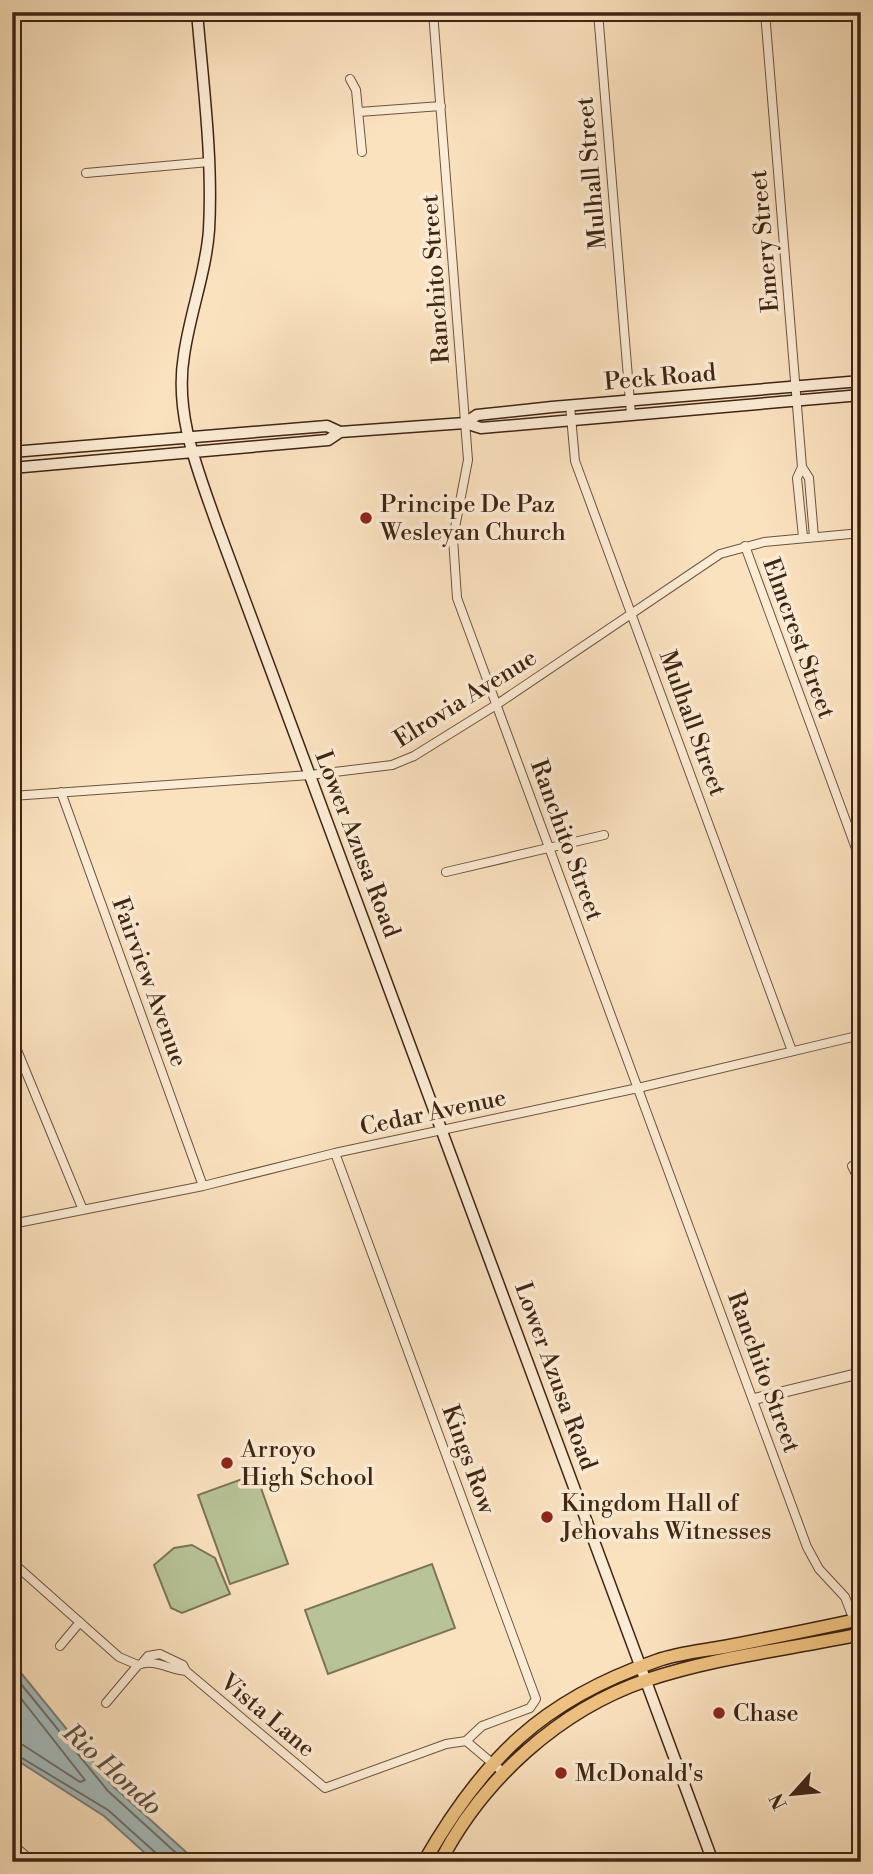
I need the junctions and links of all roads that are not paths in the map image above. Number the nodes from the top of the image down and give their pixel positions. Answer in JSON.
{"nodes":[{"id":1,"x":197,"y":12,"type":"edge"},
{"id":2,"x":433,"y":12,"type":"edge"},
{"id":3,"x":598,"y":12,"type":"edge"},
{"id":4,"x":765,"y":12,"type":"edge"},
{"id":5,"x":350,"y":79,"type":"dead end"},
{"id":6,"x":441,"y":106,"type":"junction"},
{"id":7,"x":359,"y":112,"type":"junction"},
{"id":8,"x":362,"y":152,"type":"dead end"},
{"id":9,"x":209,"y":162,"type":"junction"},
{"id":10,"x":86,"y":173,"type":"dead end"},
{"id":11,"x":861,"y":381,"type":"edge"},
{"id":12,"x":795,"y":387,"type":"junction"},
{"id":13,"x":861,"y":395,"type":"edge"},
{"id":14,"x":629,"y":401,"type":"junction"},
{"id":15,"x":796,"y":401,"type":"junction"},
{"id":16,"x":570,"y":405,"type":"junction"},
{"id":17,"x":631,"y":414,"type":"junction"},
{"id":18,"x":571,"y":418,"type":"junction"},
{"id":19,"x":466,"y":423,"type":"junction"},
{"id":20,"x":340,"y":432,"type":"junction"},
{"id":21,"x":187,"y":438,"type":"junction"},
{"id":22,"x":12,"y":452,"type":"edge"},
{"id":23,"x":192,"y":454,"type":"junction"},
{"id":24,"x":802,"y":467,"type":"junction"},
{"id":25,"x":12,"y":468,"type":"edge"},
{"id":26,"x":861,"y":533,"type":"edge"},
{"id":27,"x":803,"y":537,"type":"junction"},
{"id":28,"x":814,"y":537,"type":"junction"},
{"id":29,"x":745,"y":546,"type":"junction"},
{"id":30,"x":633,"y":613,"type":"junction"},
{"id":31,"x":496,"y":705,"type":"junction"},
{"id":32,"x":310,"y":775,"type":"junction"},
{"id":33,"x":61,"y":792,"type":"junction"},
{"id":34,"x":12,"y":796,"type":"edge"},
{"id":35,"x":604,"y":835,"type":"dead end"},
{"id":36,"x":550,"y":847,"type":"junction"},
{"id":37,"x":861,"y":862,"type":"edge"},
{"id":38,"x":446,"y":872,"type":"dead end"},
{"id":39,"x":861,"y":1035,"type":"edge"},
{"id":40,"x":12,"y":1038,"type":"edge"},
{"id":41,"x":792,"y":1051,"type":"junction"},
{"id":42,"x":15,"y":1053,"type":"edge"},
{"id":43,"x":638,"y":1088,"type":"junction"},
{"id":44,"x":443,"y":1129,"type":"junction"},
{"id":45,"x":335,"y":1153,"type":"junction"},
{"id":46,"x":852,"y":1166,"type":"dead end"},
{"id":47,"x":861,"y":1184,"type":"edge"},
{"id":48,"x":203,"y":1186,"type":"junction"},
{"id":49,"x":83,"y":1210,"type":"junction"},
{"id":50,"x":12,"y":1224,"type":"edge"},
{"id":51,"x":861,"y":1373,"type":"edge"},
{"id":52,"x":754,"y":1399,"type":"junction"},
{"id":53,"x":12,"y":1562,"type":"edge"},
{"id":54,"x":857,"y":1620,"type":"edge"},
{"id":55,"x":80,"y":1622,"type":"junction"},
{"id":56,"x":860,"y":1636,"type":"edge"},
{"id":57,"x":60,"y":1646,"type":"dead end"},
{"id":58,"x":141,"y":1663,"type":"junction"},
{"id":59,"x":641,"y":1667,"type":"junction"},
{"id":60,"x":645,"y":1681,"type":"junction"},
{"id":61,"x":106,"y":1703,"type":"dead end"},
{"id":62,"x":466,"y":1741,"type":"junction"},
{"id":63,"x":493,"y":1763,"type":"junction"},
{"id":64,"x":503,"y":1773,"type":"junction"},
{"id":65,"x":325,"y":1788,"type":"joint"},
{"id":66,"x":448,"y":1821,"type":"junction"},
{"id":67,"x":12,"y":1844,"type":"edge"},
{"id":68,"x":32,"y":1861,"type":"edge"},
{"id":69,"x":424,"y":1862,"type":"edge"},
{"id":70,"x":440,"y":1862,"type":"edge"},
{"id":71,"x":713,"y":1862,"type":"edge"}],
"edges":[{"from":1,"to":9,"type":"main road","name":"Lower Azusa Road"},
{"from":2,"to":6,"type":"street","name":"Ranchito Street"},
{"from":3,"to":14,"type":"street","name":"Mulhall Street"},
{"from":4,"to":12,"type":"street","name":"Emery Street"},
{"from":5,"to":7,"type":"street"},
{"from":6,"to":7,"type":"street"},
{"from":6,"to":19,"type":"street","name":"Ranchito Street"},
{"from":7,"to":8,"type":"street"},
{"from":9,"to":10,"type":"street"},
{"from":9,"to":21,"type":"main road","name":"Lower Azusa Road"},
{"from":11,"to":12,"type":"main road","name":"Peck Road"},
{"from":12,"to":14,"type":"main road","name":"Peck Road"},
{"from":12,"to":15,"type":"street","name":"Emery Street"},
{"from":13,"to":15,"type":"main road","name":"Peck Road"},
{"from":14,"to":16,"type":"main road","name":"Peck Road"},
{"from":14,"to":17,"type":"street","name":"Mulhall Street"},
{"from":15,"to":17,"type":"main road","name":"Peck Road"},
{"from":15,"to":24,"type":"street","name":"Emery Street"},
{"from":16,"to":18,"type":"street","name":"Mulhall Street"},
{"from":16,"to":19,"type":"main road","name":"Peck Road"},
{"from":17,"to":18,"type":"main road","name":"Peck Road"},
{"from":18,"to":19,"type":"main road","name":"Peck Road"},
{"from":18,"to":30,"type":"street","name":"Mulhall Street"},
{"from":19,"to":20,"type":"main road","name":"Peck Road"},
{"from":19,"to":31,"type":"street","name":"Ranchito Street"},
{"from":20,"to":21,"type":"main road","name":"Peck Road"},
{"from":20,"to":23,"type":"main road","name":"Peck Road"},
{"from":21,"to":22,"type":"main road","name":"Peck Road"},
{"from":21,"to":23,"type":"main road","name":"Lower Azusa Road"},
{"from":23,"to":25,"type":"main road","name":"Peck Road"},
{"from":23,"to":32,"type":"main road","name":"Lower Azusa Road"},
{"from":24,"to":27,"type":"street","name":"Emery Street"},
{"from":24,"to":28,"type":"street","name":"Emery Street"},
{"from":26,"to":28,"type":"street","name":"Elrovia Avenue"},
{"from":27,"to":28,"type":"street","name":"Elrovia Avenue"},
{"from":27,"to":29,"type":"street","name":"Elrovia Avenue"},
{"from":29,"to":30,"type":"street","name":"Elrovia Avenue"},
{"from":29,"to":37,"type":"street","name":"Elmcrest Street"},
{"from":30,"to":31,"type":"street","name":"Elrovia Avenue"},
{"from":30,"to":41,"type":"street","name":"Mulhall Street"},
{"from":31,"to":32,"type":"street","name":"Elrovia Avenue"},
{"from":31,"to":36,"type":"street","name":"Ranchito Street"},
{"from":32,"to":33,"type":"street","name":"Elrovia Avenue"},
{"from":32,"to":44,"type":"main road","name":"Lower Azusa Road"},
{"from":33,"to":34,"type":"street","name":"Elrovia Avenue"},
{"from":33,"to":48,"type":"street","name":"Fairview Avenue"},
{"from":35,"to":36,"type":"street"},
{"from":36,"to":38,"type":"street"},
{"from":36,"to":43,"type":"street","name":"Ranchito Street"},
{"from":39,"to":41,"type":"street","name":"Cedar Avenue"},
{"from":40,"to":42,"type":"street"},
{"from":41,"to":43,"type":"street","name":"Cedar Avenue"},
{"from":42,"to":49,"type":"street"},
{"from":43,"to":44,"type":"street","name":"Cedar Avenue"},
{"from":43,"to":52,"type":"street","name":"Ranchito Street"},
{"from":44,"to":45,"type":"street","name":"Cedar Avenue"},
{"from":44,"to":59,"type":"main road","name":"Lower Azusa Road"},
{"from":45,"to":48,"type":"street","name":"Cedar Avenue"},
{"from":45,"to":62,"type":"street","name":"Kings Row"},
{"from":46,"to":47,"type":"street"},
{"from":48,"to":49,"type":"street","name":"Cedar Avenue"},
{"from":49,"to":50,"type":"street","name":"Cedar Avenue"},
{"from":51,"to":52,"type":"street"},
{"from":52,"to":54,"type":"street","name":"Ranchito Street"},
{"from":53,"to":55,"type":"street"},
{"from":54,"to":56,"type":"street","name":"Ranchito Street"},
{"from":54,"to":59,"type":"main road"},
{"from":55,"to":57,"type":"street"},
{"from":55,"to":58,"type":"street"},
{"from":56,"to":60,"type":"main road"},
{"from":58,"to":61,"type":"street"},
{"from":58,"to":65,"type":"street","name":"Vista Lane"},
{"from":59,"to":60,"type":"main road","name":"Lower Azusa Road"},
{"from":59,"to":63,"type":"main road"},
{"from":60,"to":64,"type":"main road"},
{"from":60,"to":71,"type":"main road"},
{"from":62,"to":63,"type":"street"},
{"from":62,"to":65,"type":"street","name":"Kings Row"},
{"from":63,"to":64,"type":"street"},
{"from":63,"to":66,"type":"main road"},
{"from":64,"to":70,"type":"main road"},
{"from":66,"to":69,"type":"main road"},
{"from":66,"to":70,"type":"main road"},
{"from":67,"to":68,"type":"street"}]}
